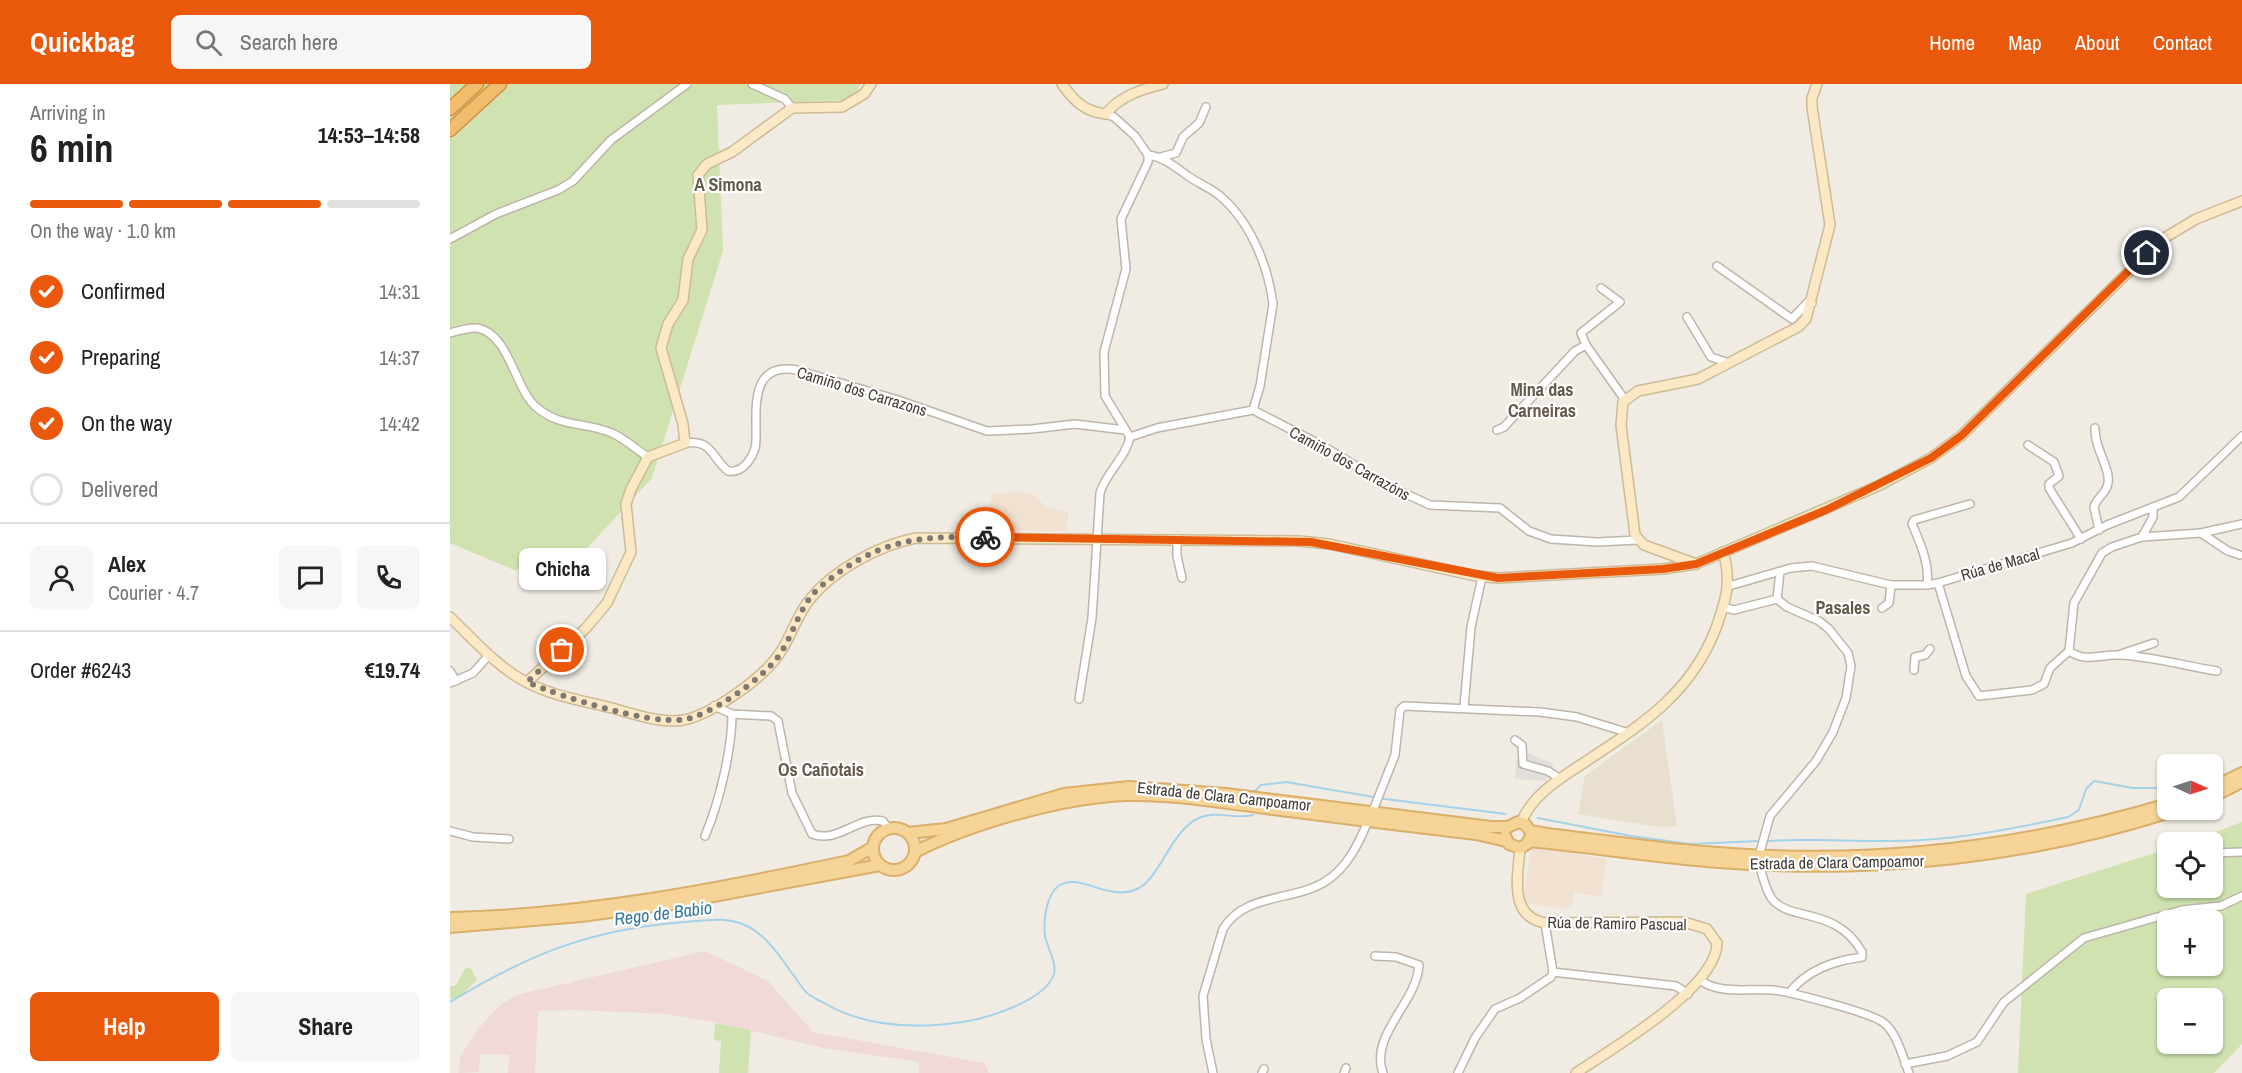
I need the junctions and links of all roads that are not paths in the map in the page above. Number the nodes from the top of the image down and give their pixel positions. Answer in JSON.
{"nodes":[{"id":1,"x":477,"y":84,"type":"edge"},
{"id":2,"x":500,"y":84,"type":"edge"},
{"id":3,"x":687,"y":84,"type":"edge"},
{"id":4,"x":752,"y":84,"type":"edge"},
{"id":5,"x":871,"y":84,"type":"edge"},
{"id":6,"x":1062,"y":84,"type":"edge"},
{"id":7,"x":1163,"y":84,"type":"edge"},
{"id":8,"x":1817,"y":84,"type":"edge"},
{"id":9,"x":1206,"y":107,"type":"dead end"},
{"id":10,"x":792,"y":108,"type":"junction"},
{"id":11,"x":450,"y":109,"type":"edge"},
{"id":12,"x":1106,"y":114,"type":"junction"},
{"id":13,"x":450,"y":130,"type":"edge"},
{"id":14,"x":1148,"y":155,"type":"junction"},
{"id":15,"x":1161,"y":157,"type":"junction"},
{"id":16,"x":2242,"y":201,"type":"edge"},
{"id":17,"x":450,"y":239,"type":"edge"},
{"id":18,"x":1717,"y":266,"type":"dead end"},
{"id":19,"x":1602,"y":288,"type":"dead end"},
{"id":20,"x":1812,"y":303,"type":"junction"},
{"id":21,"x":1687,"y":317,"type":"dead end"},
{"id":22,"x":450,"y":333,"type":"edge"},
{"id":23,"x":1586,"y":345,"type":"junction"},
{"id":24,"x":1729,"y":363,"type":"junction"},
{"id":25,"x":1625,"y":400,"type":"junction"},
{"id":26,"x":1253,"y":410,"type":"junction"},
{"id":27,"x":2095,"y":428,"type":"dead end"},
{"id":28,"x":1125,"y":430,"type":"junction"},
{"id":29,"x":1497,"y":430,"type":"dead end"},
{"id":30,"x":2242,"y":436,"type":"edge"},
{"id":31,"x":1130,"y":437,"type":"junction"},
{"id":32,"x":685,"y":442,"type":"junction"},
{"id":33,"x":2028,"y":446,"type":"dead end"},
{"id":34,"x":648,"y":457,"type":"junction"},
{"id":35,"x":1970,"y":504,"type":"dead end"},
{"id":36,"x":2153,"y":507,"type":"junction"},
{"id":37,"x":2242,"y":524,"type":"edge"},
{"id":38,"x":2098,"y":530,"type":"junction"},
{"id":39,"x":2201,"y":533,"type":"junction"},
{"id":40,"x":2142,"y":537,"type":"junction"},
{"id":41,"x":1097,"y":538,"type":"junction"},
{"id":42,"x":1177,"y":539,"type":"junction"},
{"id":43,"x":2081,"y":539,"type":"junction"},
{"id":44,"x":1638,"y":540,"type":"junction"},
{"id":45,"x":1723,"y":552,"type":"junction"},
{"id":46,"x":2240,"y":555,"type":"dead end"},
{"id":47,"x":1696,"y":564,"type":"junction"},
{"id":48,"x":1780,"y":572,"type":"junction"},
{"id":49,"x":1482,"y":577,"type":"junction"},
{"id":50,"x":1182,"y":578,"type":"dead end"},
{"id":51,"x":1938,"y":583,"type":"junction"},
{"id":52,"x":1891,"y":585,"type":"junction"},
{"id":53,"x":1927,"y":585,"type":"junction"},
{"id":54,"x":1729,"y":586,"type":"junction"},
{"id":55,"x":1777,"y":599,"type":"junction"},
{"id":56,"x":1723,"y":607,"type":"junction"},
{"id":57,"x":1882,"y":608,"type":"dead end"},
{"id":58,"x":450,"y":617,"type":"edge"},
{"id":59,"x":2154,"y":643,"type":"dead end"},
{"id":60,"x":1930,"y":649,"type":"dead end"},
{"id":61,"x":2069,"y":651,"type":"junction"},
{"id":62,"x":489,"y":655,"type":"junction"},
{"id":63,"x":2118,"y":655,"type":"junction"},
{"id":64,"x":1914,"y":670,"type":"dead end"},
{"id":65,"x":450,"y":671,"type":"edge"},
{"id":66,"x":2217,"y":671,"type":"dead end"},
{"id":67,"x":453,"y":682,"type":"edge"},
{"id":68,"x":527,"y":682,"type":"junction"},
{"id":69,"x":1079,"y":699,"type":"dead end"},
{"id":70,"x":714,"y":706,"type":"junction"},
{"id":71,"x":1464,"y":707,"type":"junction"},
{"id":72,"x":732,"y":714,"type":"junction"},
{"id":73,"x":1629,"y":733,"type":"junction"},
{"id":74,"x":1515,"y":740,"type":"dead end"},
{"id":75,"x":2242,"y":773,"type":"edge"},
{"id":76,"x":1560,"y":779,"type":"junction"},
{"id":77,"x":2223,"y":782,"type":"edge"},
{"id":78,"x":2242,"y":782,"type":"edge"},
{"id":79,"x":2223,"y":792,"type":"edge"},
{"id":80,"x":2157,"y":807,"type":"edge"},
{"id":81,"x":1372,"y":812,"type":"junction"},
{"id":82,"x":2157,"y":815,"type":"edge"},
{"id":83,"x":1521,"y":823,"type":"junction"},
{"id":84,"x":1508,"y":827,"type":"junction"},
{"id":85,"x":888,"y":828,"type":"junction"},
{"id":86,"x":450,"y":831,"type":"edge"},
{"id":87,"x":908,"y":833,"type":"junction"},
{"id":88,"x":705,"y":836,"type":"dead end"},
{"id":89,"x":509,"y":839,"type":"dead end"},
{"id":90,"x":1506,"y":840,"type":"junction"},
{"id":91,"x":1526,"y":840,"type":"junction"},
{"id":92,"x":873,"y":847,"type":"junction"},
{"id":93,"x":915,"y":852,"type":"junction"},
{"id":94,"x":2242,"y":852,"type":"edge"},
{"id":95,"x":2223,"y":853,"type":"edge"},
{"id":96,"x":1760,"y":856,"type":"junction"},
{"id":97,"x":880,"y":865,"type":"junction"},
{"id":98,"x":764,"y":888,"type":"junction"},
{"id":99,"x":2242,"y":896,"type":"edge"},
{"id":100,"x":450,"y":918,"type":"edge"},
{"id":101,"x":1545,"y":923,"type":"junction"},
{"id":102,"x":450,"y":927,"type":"edge"},
{"id":103,"x":450,"y":933,"type":"edge"},
{"id":104,"x":1375,"y":956,"type":"dead end"},
{"id":105,"x":1553,"y":972,"type":"junction"},
{"id":106,"x":1700,"y":980,"type":"junction"},
{"id":107,"x":1789,"y":993,"type":"junction"},
{"id":108,"x":1688,"y":994,"type":"junction"},
{"id":109,"x":1905,"y":1064,"type":"junction"},
{"id":110,"x":1214,"y":1073,"type":"edge"},
{"id":111,"x":1383,"y":1073,"type":"edge"},
{"id":112,"x":1458,"y":1073,"type":"edge"},
{"id":113,"x":1576,"y":1073,"type":"edge"},
{"id":114,"x":1909,"y":1073,"type":"edge"}],
"edges":[{"from":1,"to":11,"type":"highway"},
{"from":2,"to":13,"type":"highway"},
{"from":3,"to":17,"type":"street"},
{"from":4,"to":10,"type":"street"},
{"from":5,"to":10,"type":"street"},
{"from":6,"to":12,"type":"street"},
{"from":7,"to":12,"type":"street"},
{"from":8,"to":20,"type":"street"},
{"from":9,"to":15,"type":"street"},
{"from":10,"to":32,"type":"street"},
{"from":12,"to":14,"type":"street"},
{"from":14,"to":15,"type":"street"},
{"from":14,"to":28,"type":"street"},
{"from":15,"to":26,"type":"street"},
{"from":16,"to":45,"type":"street"},
{"from":18,"to":20,"type":"street"},
{"from":19,"to":23,"type":"street"},
{"from":20,"to":24,"type":"street"},
{"from":21,"to":24,"type":"street"},
{"from":22,"to":34,"type":"street"},
{"from":23,"to":25,"type":"street"},
{"from":23,"to":29,"type":"street"},
{"from":24,"to":25,"type":"street"},
{"from":25,"to":44,"type":"street"},
{"from":26,"to":31,"type":"street"},
{"from":26,"to":44,"type":"street","name":"Camiño dos Carrazóns"},
{"from":27,"to":38,"type":"street"},
{"from":28,"to":31,"type":"street"},
{"from":28,"to":32,"type":"street","name":"Camiño dos Carrazons"},
{"from":30,"to":36,"type":"street","name":"Rúa de Macal"},
{"from":31,"to":41,"type":"street"},
{"from":32,"to":34,"type":"street"},
{"from":33,"to":43,"type":"street"},
{"from":34,"to":68,"type":"street"},
{"from":35,"to":53,"type":"street"},
{"from":36,"to":38,"type":"street","name":"Rúa de Macal"},
{"from":36,"to":40,"type":"street"},
{"from":37,"to":39,"type":"street"},
{"from":38,"to":43,"type":"street","name":"Rúa de Macal"},
{"from":39,"to":40,"type":"street"},
{"from":39,"to":46,"type":"street"},
{"from":40,"to":61,"type":"street"},
{"from":41,"to":42,"type":"street"},
{"from":41,"to":69,"type":"street"},
{"from":41,"to":70,"type":"street"},
{"from":42,"to":49,"type":"street"},
{"from":42,"to":50,"type":"street"},
{"from":43,"to":51,"type":"street","name":"Rúa de Macal"},
{"from":44,"to":47,"type":"street"},
{"from":45,"to":47,"type":"street"},
{"from":45,"to":54,"type":"street"},
{"from":47,"to":49,"type":"street"},
{"from":48,"to":52,"type":"street","name":"Rúa de Macal"},
{"from":48,"to":54,"type":"street","name":"Rúa de Macal"},
{"from":48,"to":55,"type":"street"},
{"from":49,"to":71,"type":"street"},
{"from":51,"to":53,"type":"street","name":"Rúa de Macal"},
{"from":51,"to":61,"type":"street"},
{"from":52,"to":53,"type":"street","name":"Rúa de Macal"},
{"from":52,"to":57,"type":"street"},
{"from":54,"to":56,"type":"street"},
{"from":55,"to":56,"type":"street"},
{"from":55,"to":96,"type":"street"},
{"from":56,"to":73,"type":"street"},
{"from":58,"to":62,"type":"street"},
{"from":59,"to":63,"type":"street"},
{"from":60,"to":64,"type":"street"},
{"from":61,"to":63,"type":"street"},
{"from":62,"to":67,"type":"street"},
{"from":62,"to":68,"type":"street"},
{"from":63,"to":66,"type":"street"},
{"from":65,"to":67,"type":"street"},
{"from":68,"to":70,"type":"street"},
{"from":70,"to":72,"type":"street"},
{"from":71,"to":73,"type":"street"},
{"from":71,"to":81,"type":"street"},
{"from":72,"to":85,"type":"street"},
{"from":72,"to":88,"type":"street"},
{"from":73,"to":76,"type":"street"},
{"from":74,"to":76,"type":"street"},
{"from":75,"to":77,"type":"main road"},
{"from":76,"to":83,"type":"street"},
{"from":78,"to":79,"type":"main road"},
{"from":80,"to":96,"type":"main road","name":"Estrada de Clara Campoamor"},
{"from":81,"to":84,"type":"main road","name":"Estrada de Clara Campoamor"},
{"from":81,"to":87,"type":"main road","name":"Estrada de Clara Campoamor"},
{"from":81,"to":90,"type":"main road","name":"Estrada de Clara Campoamor"},
{"from":81,"to":93,"type":"main road","name":"Estrada de Clara Campoamor"},
{"from":81,"to":110,"type":"street"},
{"from":82,"to":96,"type":"main road","name":"Estrada de Clara Campoamor"},
{"from":83,"to":84,"type":"main road","name":"Estrada de Clara Campoamor"},
{"from":83,"to":91,"type":"main road"},
{"from":84,"to":90,"type":"main road"},
{"from":85,"to":87,"type":"main road","name":"Estrada de Clara Campoamor"},
{"from":85,"to":92,"type":"main road"},
{"from":86,"to":89,"type":"street"},
{"from":87,"to":93,"type":"main road"},
{"from":90,"to":91,"type":"main road","name":"Estrada de Clara Campoamor"},
{"from":91,"to":96,"type":"main road","name":"Estrada de Clara Campoamor"},
{"from":91,"to":101,"type":"street","name":"Rúa de Ramiro Pascual"},
{"from":92,"to":97,"type":"main road"},
{"from":92,"to":100,"type":"main road"},
{"from":93,"to":97,"type":"main road","name":"Estrada de Clara Campoamor"},
{"from":94,"to":95,"type":"street"},
{"from":96,"to":107,"type":"street"},
{"from":97,"to":98,"type":"main road","name":"Estrada de Clara Campoamor"},
{"from":98,"to":102,"type":"main road","name":"Estrada de Clara Campoamor"},
{"from":98,"to":103,"type":"main road","name":"Estrada de Clara Campoamor"},
{"from":99,"to":109,"type":"street"},
{"from":101,"to":105,"type":"street"},
{"from":101,"to":106,"type":"street","name":"Rúa de Ramiro Pascual"},
{"from":104,"to":111,"type":"street"},
{"from":105,"to":108,"type":"street"},
{"from":105,"to":112,"type":"street"},
{"from":106,"to":107,"type":"street"},
{"from":106,"to":108,"type":"street","name":"Rúa de Ramiro Pascual"},
{"from":107,"to":109,"type":"street"},
{"from":108,"to":113,"type":"street","name":"Rúa de Ramiro Pascual"},
{"from":109,"to":114,"type":"street"}]}
